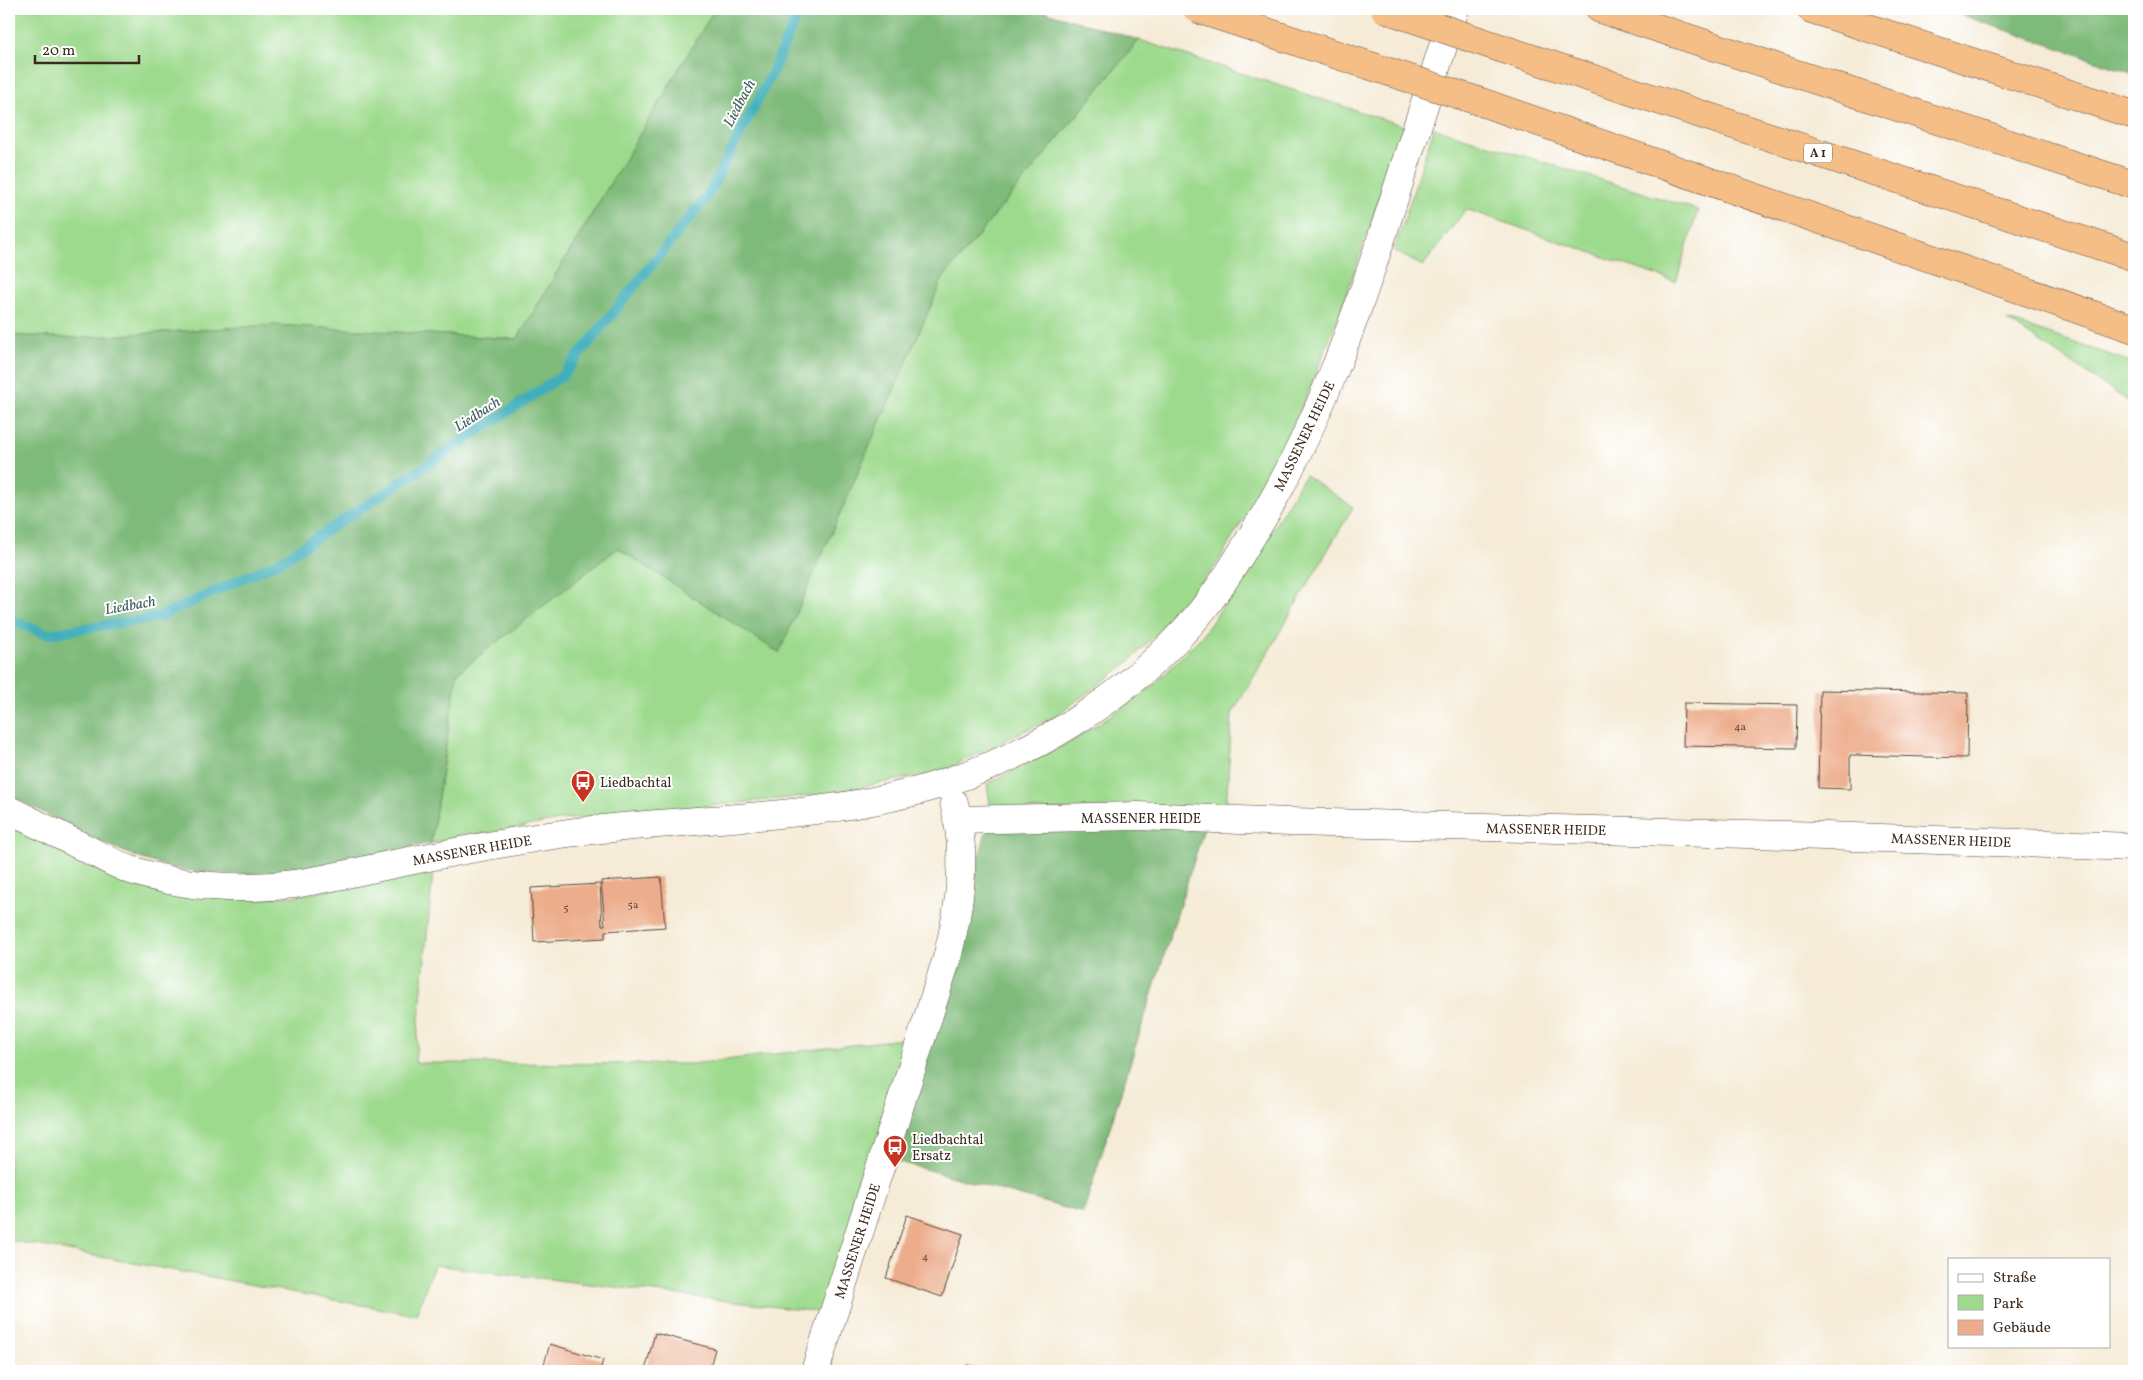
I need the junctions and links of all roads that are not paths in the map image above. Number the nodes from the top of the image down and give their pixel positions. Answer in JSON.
{"nodes":[{"id":1,"x":1197,"y":9,"type":"edge"},
{"id":2,"x":1386,"y":9,"type":"edge"},
{"id":3,"x":1455,"y":9,"type":"edge"},
{"id":4,"x":1600,"y":9,"type":"edge"},
{"id":5,"x":1810,"y":9,"type":"edge"},
{"id":6,"x":2134,"y":115,"type":"edge"},
{"id":7,"x":2134,"y":185,"type":"edge"},
{"id":8,"x":2134,"y":257,"type":"edge"},
{"id":9,"x":2134,"y":328,"type":"edge"},
{"id":10,"x":948,"y":781,"type":"junction"},
{"id":11,"x":9,"y":810,"type":"edge"},
{"id":12,"x":958,"y":820,"type":"junction"},
{"id":13,"x":2134,"y":847,"type":"edge"},
{"id":14,"x":815,"y":1371,"type":"edge"}],
"edges":[{"from":1,"to":9,"type":"highway","bridge":true},
{"from":2,"to":8,"type":"highway","number":"A 1","bridge":true},
{"from":3,"to":10,"type":"street","name":"MASSENER HEIDE"},
{"from":4,"to":7,"type":"highway"},
{"from":5,"to":6,"type":"highway"},
{"from":10,"to":11,"type":"street","name":"MASSENER HEIDE"},
{"from":10,"to":12,"type":"street","name":"MASSENER HEIDE"},
{"from":12,"to":13,"type":"street","name":"MASSENER HEIDE"},
{"from":12,"to":14,"type":"street","name":"MASSENER HEIDE"}]}
